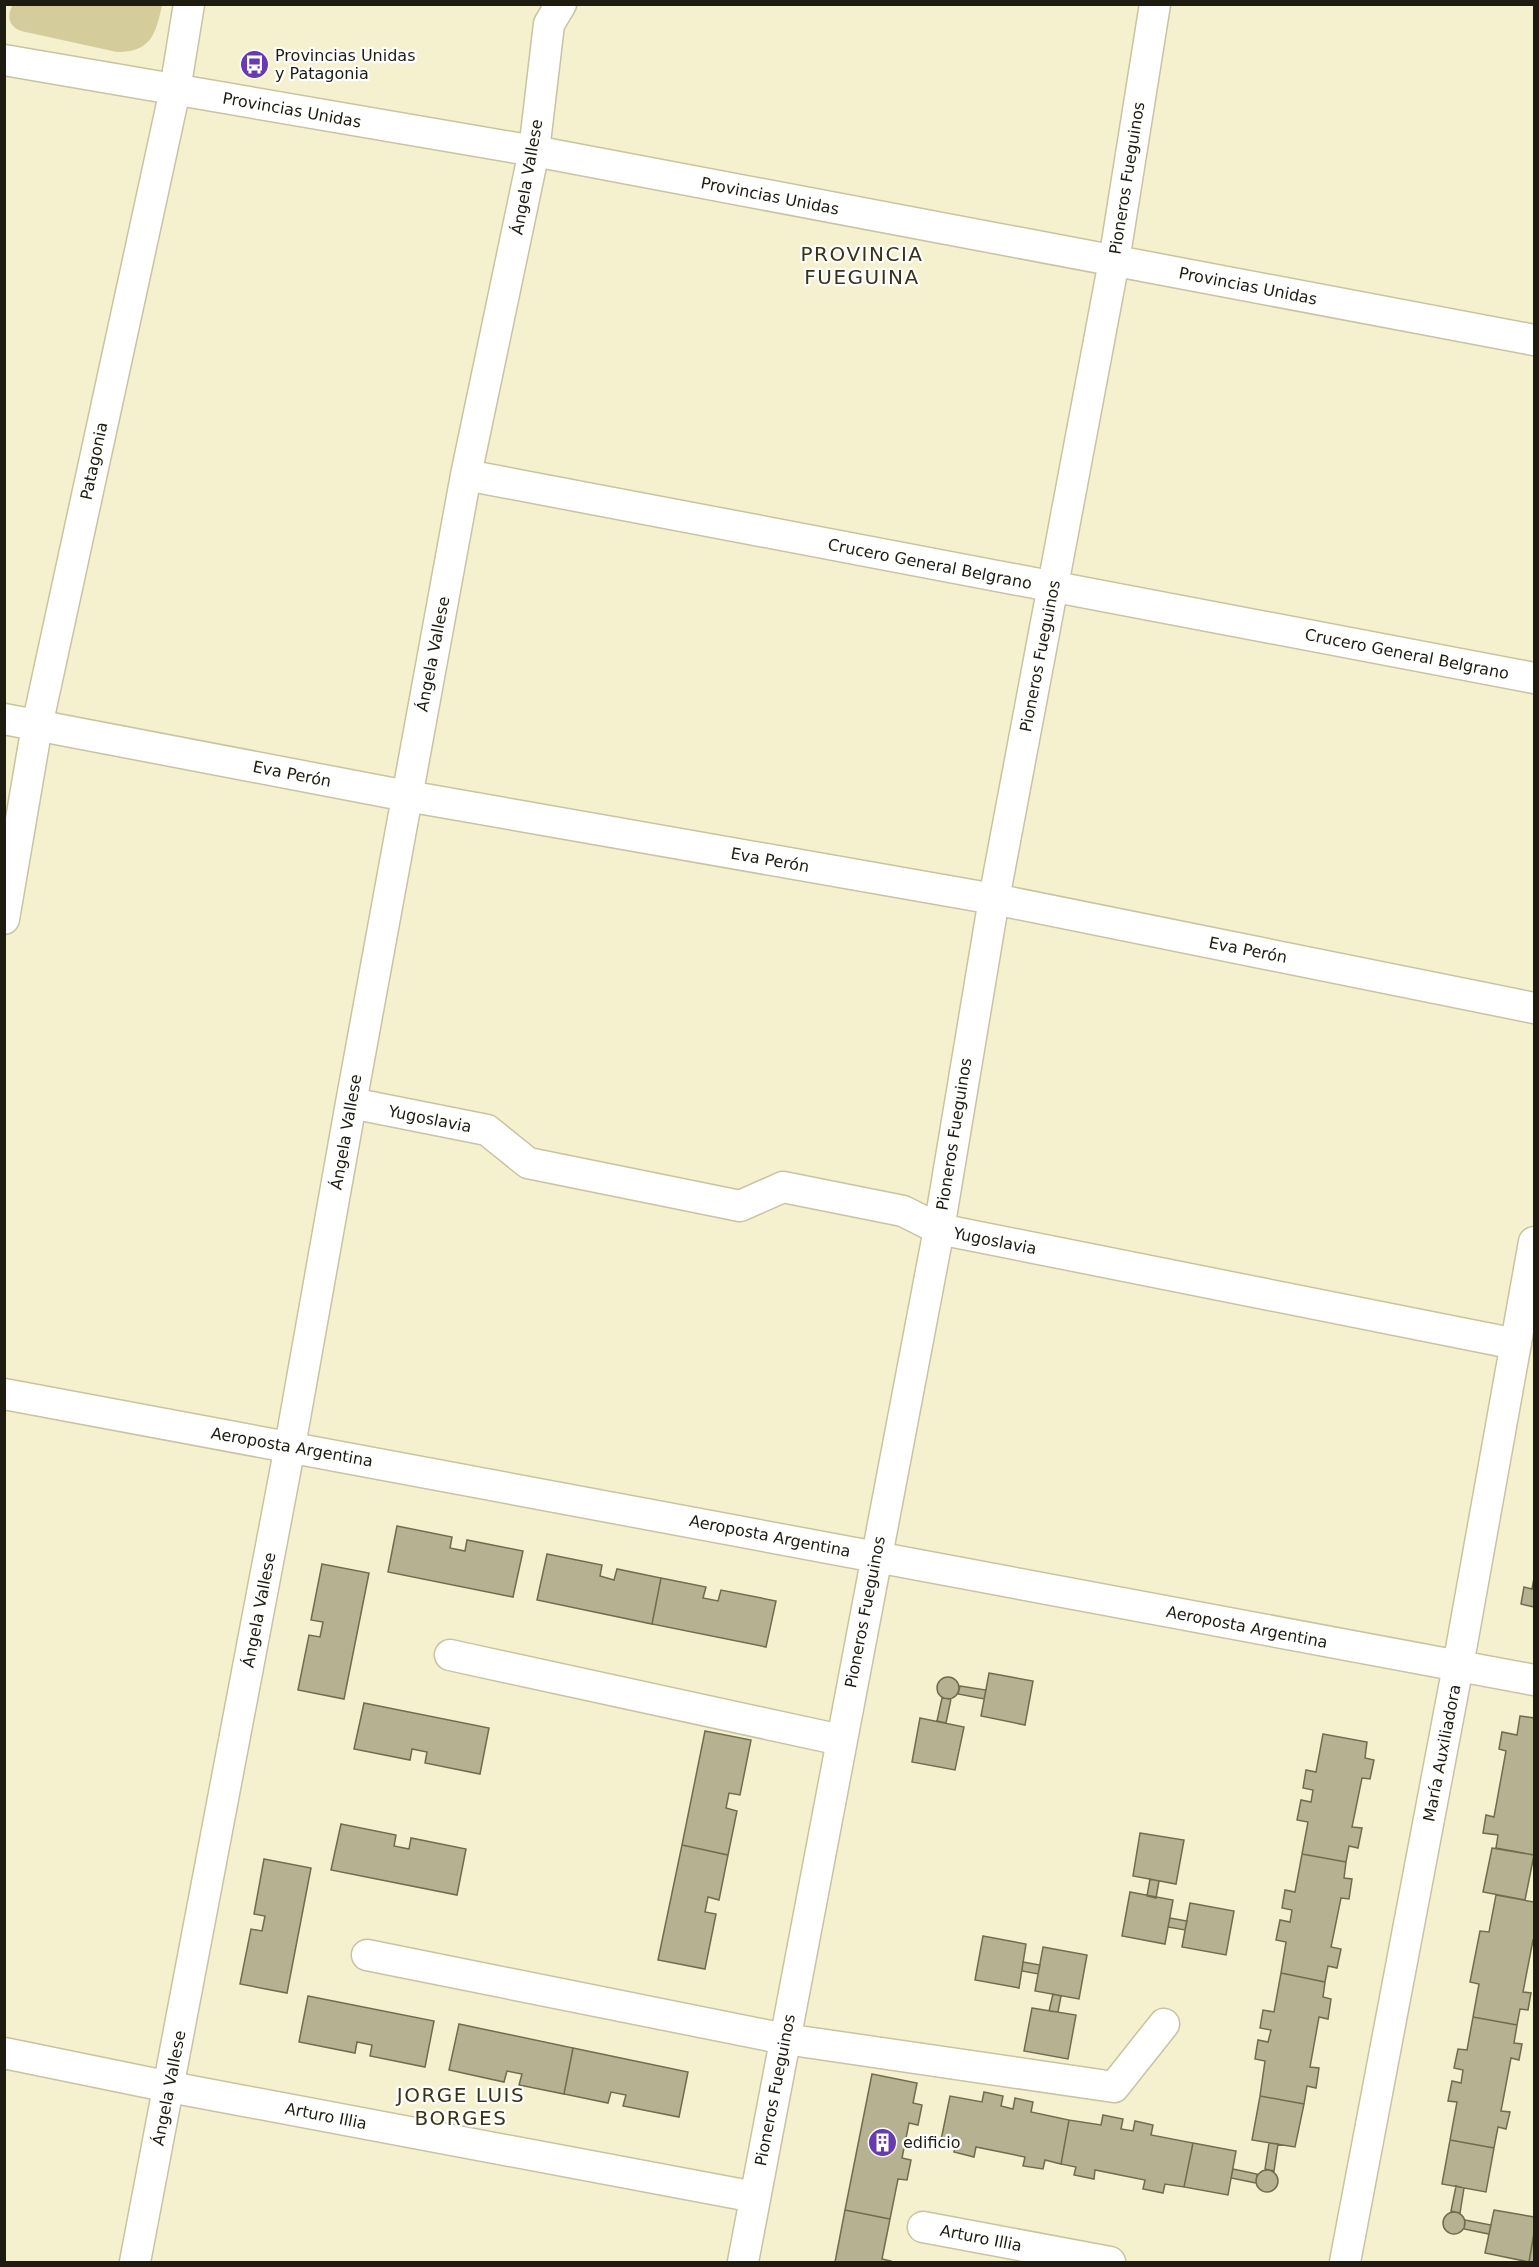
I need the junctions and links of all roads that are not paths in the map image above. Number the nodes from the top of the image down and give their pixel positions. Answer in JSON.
{"nodes":[{"id":1,"x":189,"y":4,"type":"edge"},
{"id":2,"x":561,"y":4,"type":"edge"},
{"id":3,"x":1155,"y":4,"type":"edge"},
{"id":4,"x":4,"y":60,"type":"edge"},
{"id":5,"x":175,"y":90,"type":"junction"},
{"id":6,"x":534,"y":151,"type":"junction"},
{"id":7,"x":1114,"y":261,"type":"junction"},
{"id":8,"x":1534,"y":340,"type":"edge"},
{"id":9,"x":466,"y":475,"type":"junction"},
{"id":10,"x":1053,"y":587,"type":"junction"},
{"id":11,"x":1534,"y":678,"type":"edge"},
{"id":12,"x":4,"y":719,"type":"edge"},
{"id":13,"x":37,"y":726,"type":"junction"},
{"id":14,"x":407,"y":796,"type":"junction"},
{"id":15,"x":994,"y":899,"type":"junction"},
{"id":16,"x":4,"y":919,"type":"edge"},
{"id":17,"x":1534,"y":1008,"type":"edge"},
{"id":18,"x":351,"y":1103,"type":"junction"},
{"id":19,"x":939,"y":1230,"type":"junction"},
{"id":20,"x":1534,"y":1242,"type":"edge"},
{"id":21,"x":1516,"y":1344,"type":"junction"},
{"id":22,"x":4,"y":1394,"type":"edge"},
{"id":23,"x":290,"y":1446,"type":"junction"},
{"id":24,"x":876,"y":1556,"type":"junction"},
{"id":25,"x":450,"y":1655,"type":"dead end"},
{"id":26,"x":1458,"y":1666,"type":"junction"},
{"id":27,"x":1534,"y":1680,"type":"edge"},
{"id":28,"x":841,"y":1740,"type":"junction"},
{"id":29,"x":367,"y":1955,"type":"dead end"},
{"id":30,"x":1164,"y":2024,"type":"dead end"},
{"id":31,"x":785,"y":2039,"type":"junction"},
{"id":32,"x":4,"y":2053,"type":"edge"},
{"id":33,"x":170,"y":2087,"type":"junction"},
{"id":34,"x":755,"y":2197,"type":"junction"},
{"id":35,"x":923,"y":2227,"type":"dead end"},
{"id":36,"x":135,"y":2262,"type":"edge"},
{"id":37,"x":742,"y":2262,"type":"edge"},
{"id":38,"x":1110,"y":2262,"type":"edge"},
{"id":39,"x":1345,"y":2262,"type":"edge"}],
"edges":[{"from":1,"to":5,"type":"street","name":"Patagonia"},
{"from":2,"to":6,"type":"street","name":"Ángela Vallese"},
{"from":3,"to":7,"type":"street","name":"Pioneros Fueguinos"},
{"from":4,"to":5,"type":"street","name":"Provincias Unidas"},
{"from":5,"to":6,"type":"street","name":"Provincias Unidas"},
{"from":5,"to":13,"type":"street","name":"Patagonia"},
{"from":6,"to":7,"type":"street","name":"Provincias Unidas"},
{"from":6,"to":9,"type":"street","name":"Ángela Vallese"},
{"from":7,"to":8,"type":"street","name":"Provincias Unidas"},
{"from":7,"to":10,"type":"street","name":"Pioneros Fueguinos"},
{"from":9,"to":10,"type":"street","name":"Crucero General Belgrano"},
{"from":9,"to":14,"type":"street","name":"Ángela Vallese"},
{"from":10,"to":11,"type":"street","name":"Crucero General Belgrano"},
{"from":10,"to":15,"type":"street","name":"Pioneros Fueguinos"},
{"from":12,"to":13,"type":"street","name":"Eva Perón"},
{"from":13,"to":14,"type":"street","name":"Eva Perón"},
{"from":13,"to":16,"type":"street","name":"Patagonia"},
{"from":14,"to":15,"type":"street","name":"Eva Perón"},
{"from":14,"to":18,"type":"street","name":"Ángela Vallese"},
{"from":15,"to":17,"type":"street","name":"Eva Perón"},
{"from":15,"to":19,"type":"street","name":"Pioneros Fueguinos"},
{"from":18,"to":19,"type":"street","name":"Yugoslavia"},
{"from":18,"to":23,"type":"street","name":"Ángela Vallese"},
{"from":19,"to":21,"type":"street","name":"Yugoslavia"},
{"from":19,"to":24,"type":"street","name":"Pioneros Fueguinos"},
{"from":20,"to":21,"type":"street","name":"María Auxiliadora"},
{"from":21,"to":26,"type":"street","name":"María Auxiliadora"},
{"from":22,"to":23,"type":"street","name":"Aeroposta Argentina"},
{"from":23,"to":24,"type":"street","name":"Aeroposta Argentina"},
{"from":23,"to":33,"type":"street","name":"Ángela Vallese"},
{"from":24,"to":26,"type":"street","name":"Aeroposta Argentina"},
{"from":24,"to":28,"type":"street","name":"Pioneros Fueguinos"},
{"from":25,"to":28,"type":"street"},
{"from":26,"to":27,"type":"street","name":"Aeroposta Argentina"},
{"from":26,"to":39,"type":"street","name":"María Auxiliadora"},
{"from":28,"to":31,"type":"street","name":"Pioneros Fueguinos"},
{"from":29,"to":31,"type":"street"},
{"from":30,"to":31,"type":"street"},
{"from":31,"to":34,"type":"street","name":"Pioneros Fueguinos"},
{"from":32,"to":33,"type":"street","name":"Arturo Illia"},
{"from":33,"to":34,"type":"street","name":"Arturo Illia"},
{"from":33,"to":36,"type":"street","name":"Ángela Vallese"},
{"from":34,"to":37,"type":"street","name":"Pioneros Fueguinos"},
{"from":35,"to":38,"type":"street","name":"Arturo Illia"}]}
